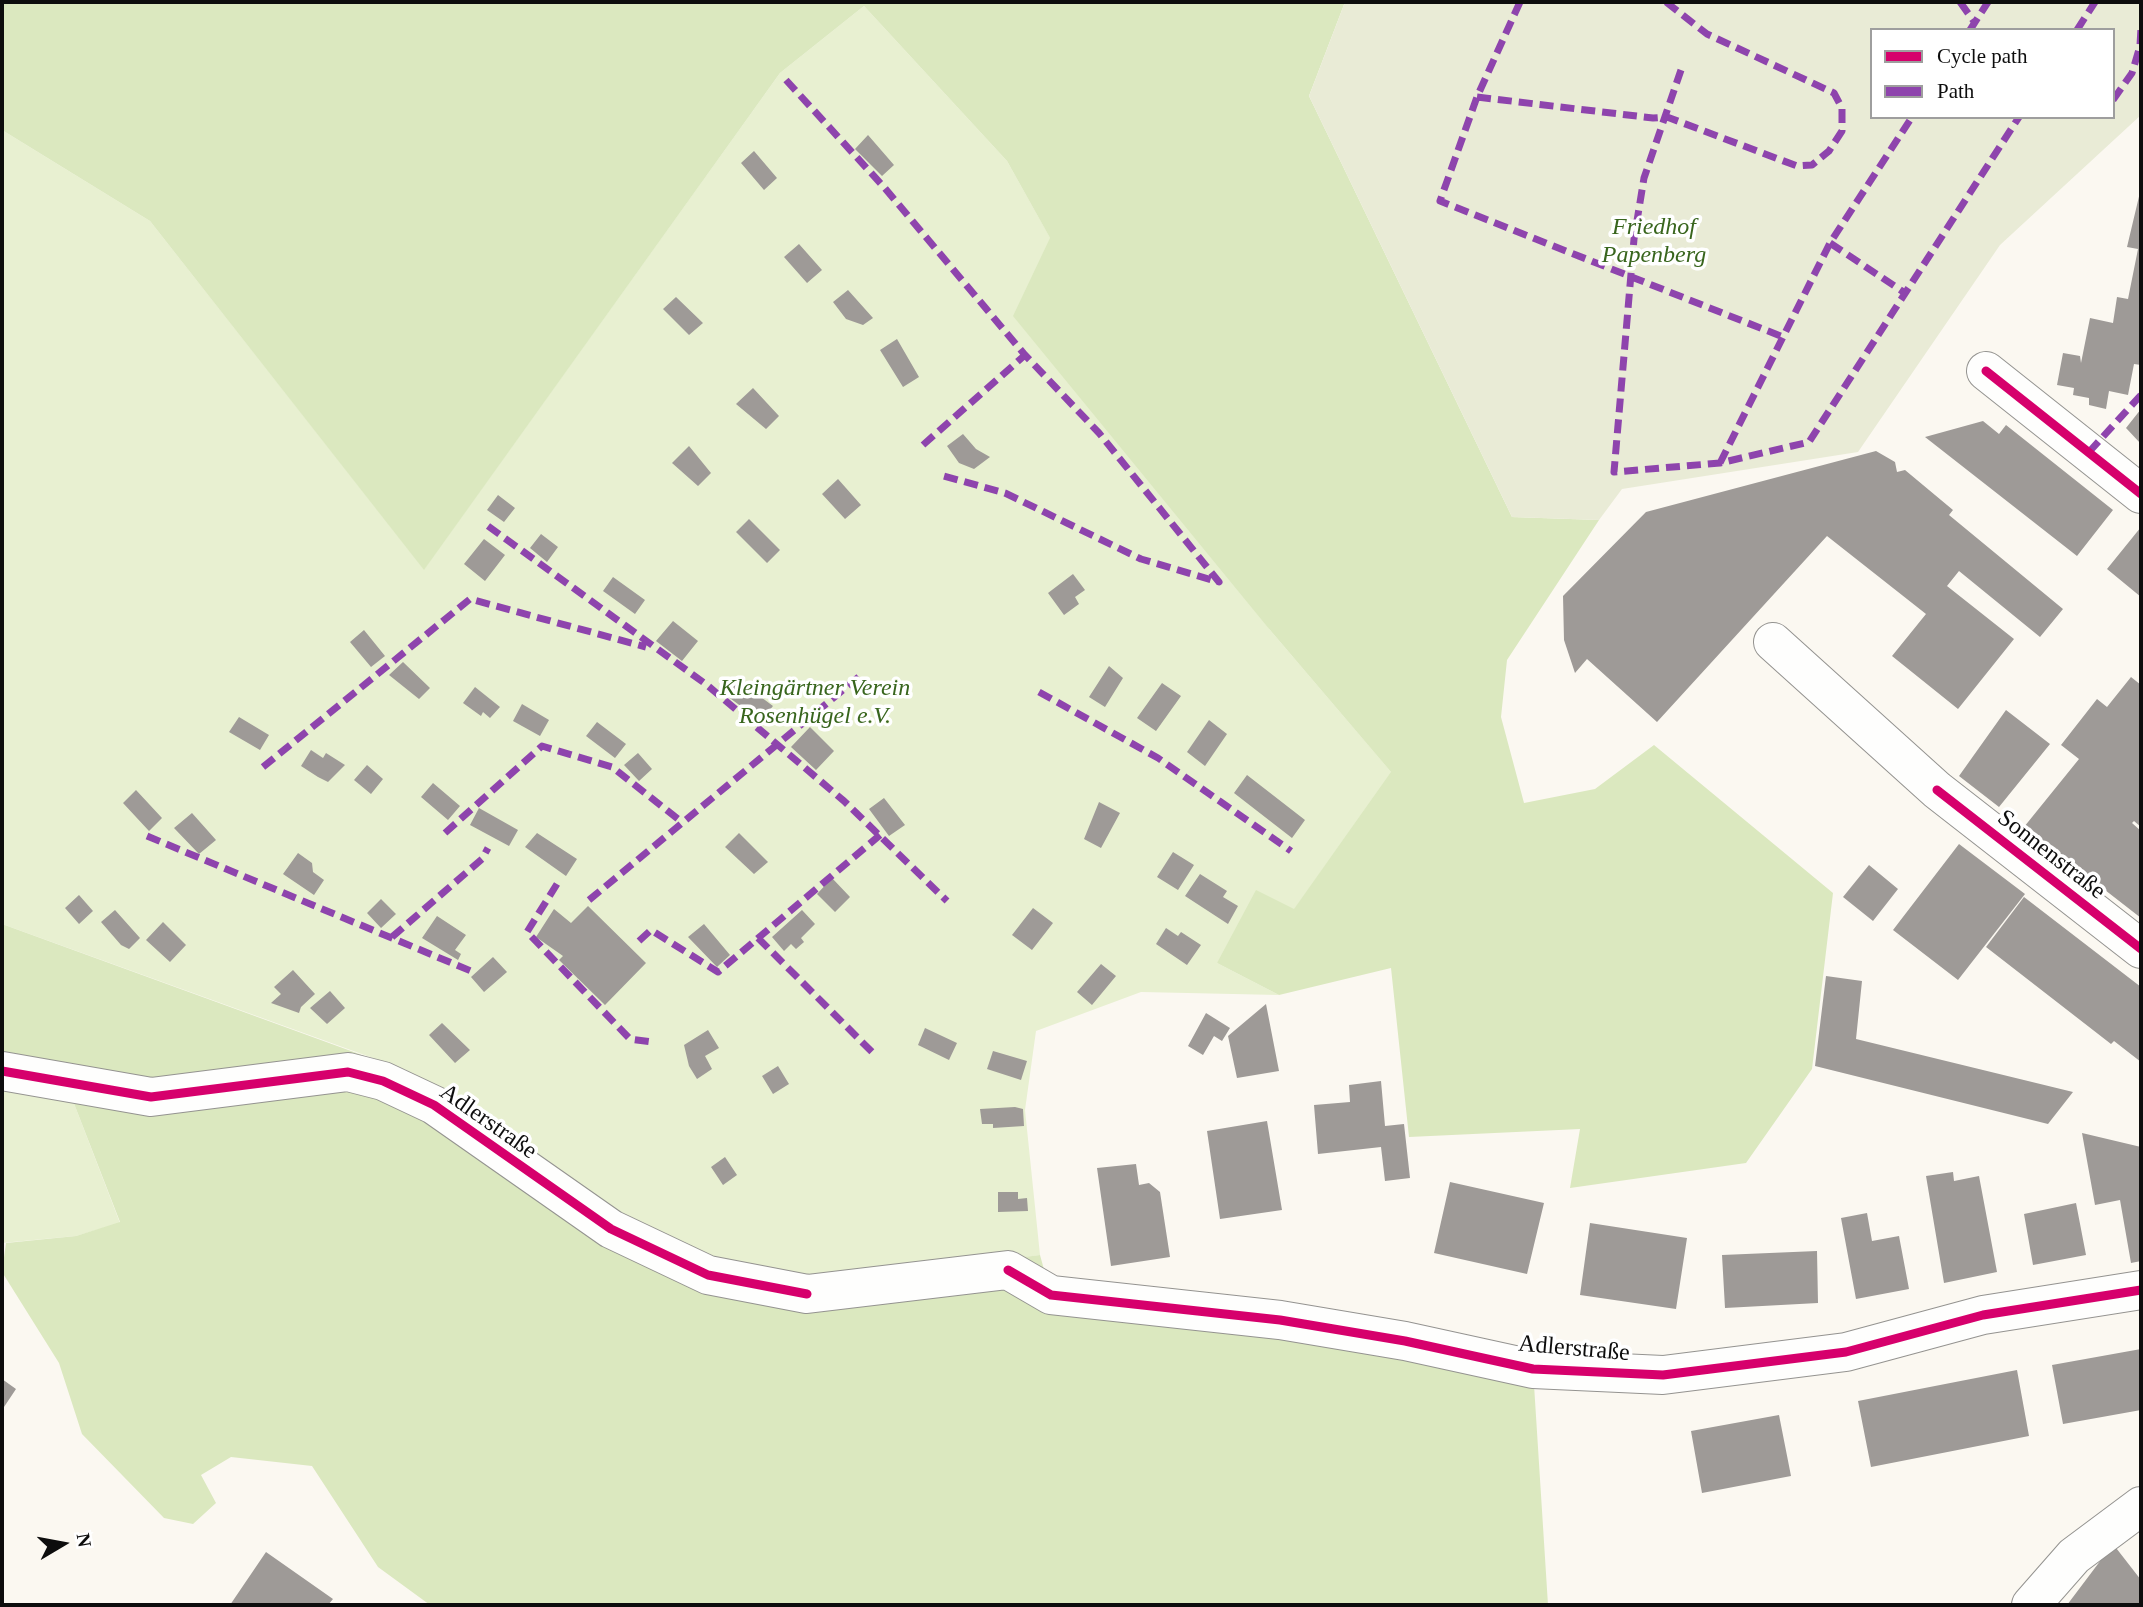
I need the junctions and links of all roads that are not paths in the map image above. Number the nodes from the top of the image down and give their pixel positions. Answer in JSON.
{"nodes":[{"id":1,"x":1986,"y":371,"type":"dead end"},
{"id":2,"x":2141,"y":494,"type":"edge"},
{"id":3,"x":1773,"y":642,"type":"dead end"},
{"id":4,"x":2141,"y":949,"type":"edge"},
{"id":5,"x":2,"y":1071,"type":"edge"},
{"id":6,"x":2141,"y":1290,"type":"edge"},
{"id":7,"x":2141,"y":1506,"type":"edge"},
{"id":8,"x":2031,"y":1605,"type":"edge"}],
"edges":[{"from":1,"to":2,"type":"street"},
{"from":3,"to":4,"type":"street","name":"Sonnenstraße"},
{"from":5,"to":6,"type":"street","name":"Adlerstraße"},
{"from":7,"to":8,"type":"street"}]}
